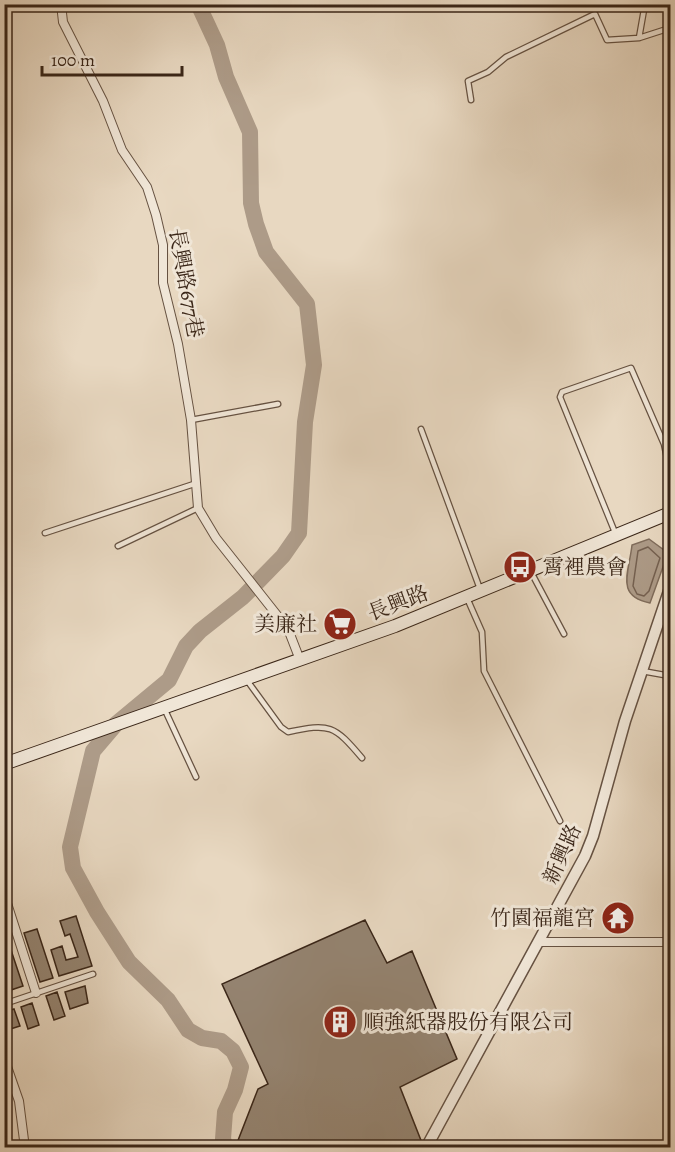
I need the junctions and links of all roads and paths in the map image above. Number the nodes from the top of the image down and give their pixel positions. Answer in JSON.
{"nodes":[{"id":1,"x":61,"y":4,"type":"edge"},
{"id":2,"x":645,"y":4,"type":"edge"},
{"id":3,"x":670,"y":28,"type":"edge"},
{"id":4,"x":639,"y":38,"type":"junction"},
{"id":5,"x":471,"y":100,"type":"dead end"},
{"id":6,"x":278,"y":404,"type":"dead end"},
{"id":7,"x":190,"y":420,"type":"junction"},
{"id":8,"x":421,"y":429,"type":"dead end"},
{"id":9,"x":670,"y":472,"type":"edge"},
{"id":10,"x":194,"y":484,"type":"junction"},
{"id":11,"x":198,"y":508,"type":"junction"},
{"id":12,"x":670,"y":513,"type":"edge"},
{"id":13,"x":45,"y":534,"type":"dead end"},
{"id":14,"x":616,"y":535,"type":"junction"},
{"id":15,"x":118,"y":546,"type":"dead end"},
{"id":16,"x":530,"y":569,"type":"junction"},
{"id":17,"x":670,"y":588,"type":"edge"},
{"id":18,"x":481,"y":591,"type":"junction"},
{"id":19,"x":466,"y":598,"type":"junction"},
{"id":20,"x":667,"y":607,"type":"edge"},
{"id":21,"x":564,"y":634,"type":"dead end"},
{"id":22,"x":300,"y":660,"type":"junction"},
{"id":23,"x":642,"y":671,"type":"junction"},
{"id":24,"x":670,"y":676,"type":"edge"},
{"id":25,"x":246,"y":679,"type":"junction"},
{"id":26,"x":164,"y":708,"type":"junction"},
{"id":27,"x":362,"y":758,"type":"dead end"},
{"id":28,"x":4,"y":764,"type":"edge"},
{"id":29,"x":196,"y":777,"type":"dead end"},
{"id":30,"x":560,"y":821,"type":"dead end"},
{"id":31,"x":4,"y":894,"type":"edge"},
{"id":32,"x":539,"y":942,"type":"junction"},
{"id":33,"x":670,"y":942,"type":"edge"},
{"id":34,"x":93,"y":974,"type":"dead end"},
{"id":35,"x":36,"y":993,"type":"junction"},
{"id":36,"x":4,"y":1004,"type":"edge"},
{"id":37,"x":4,"y":1058,"type":"edge"},
{"id":38,"x":25,"y":1148,"type":"edge"},
{"id":39,"x":426,"y":1148,"type":"edge"}],
"edges":[{"from":1,"to":7,"type":"street","name":"長興路677巷"},
{"from":2,"to":4,"type":"lane"},
{"from":3,"to":4,"type":"lane"},
{"from":4,"to":5,"type":"lane"},
{"from":6,"to":7,"type":"lane"},
{"from":7,"to":10,"type":"street","name":"長興路677巷"},
{"from":8,"to":18,"type":"lane"},
{"from":9,"to":14,"type":"lane"},
{"from":10,"to":11,"type":"street","name":"長興路677巷"},
{"from":10,"to":13,"type":"lane"},
{"from":11,"to":15,"type":"lane"},
{"from":11,"to":22,"type":"street","name":"長興路677巷"},
{"from":12,"to":14,"type":"main road","name":"長興路"},
{"from":14,"to":16,"type":"main road","name":"長興路"},
{"from":16,"to":18,"type":"main road","name":"長興路"},
{"from":16,"to":21,"type":"lane"},
{"from":17,"to":20,"type":"street","name":"新興路"},
{"from":18,"to":19,"type":"main road","name":"長興路"},
{"from":19,"to":22,"type":"main road","name":"長興路"},
{"from":19,"to":30,"type":"lane"},
{"from":20,"to":23,"type":"street","name":"新興路"},
{"from":22,"to":25,"type":"main road","name":"長興路"},
{"from":23,"to":24,"type":"lane"},
{"from":23,"to":32,"type":"street","name":"新興路"},
{"from":25,"to":26,"type":"main road","name":"長興路"},
{"from":25,"to":27,"type":"lane"},
{"from":26,"to":28,"type":"main road","name":"長興路"},
{"from":26,"to":29,"type":"lane"},
{"from":31,"to":35,"type":"street"},
{"from":32,"to":33,"type":"street"},
{"from":32,"to":39,"type":"street","name":"新興路"},
{"from":34,"to":35,"type":"lane"},
{"from":35,"to":36,"type":"lane"},
{"from":37,"to":38,"type":"street"}]}
